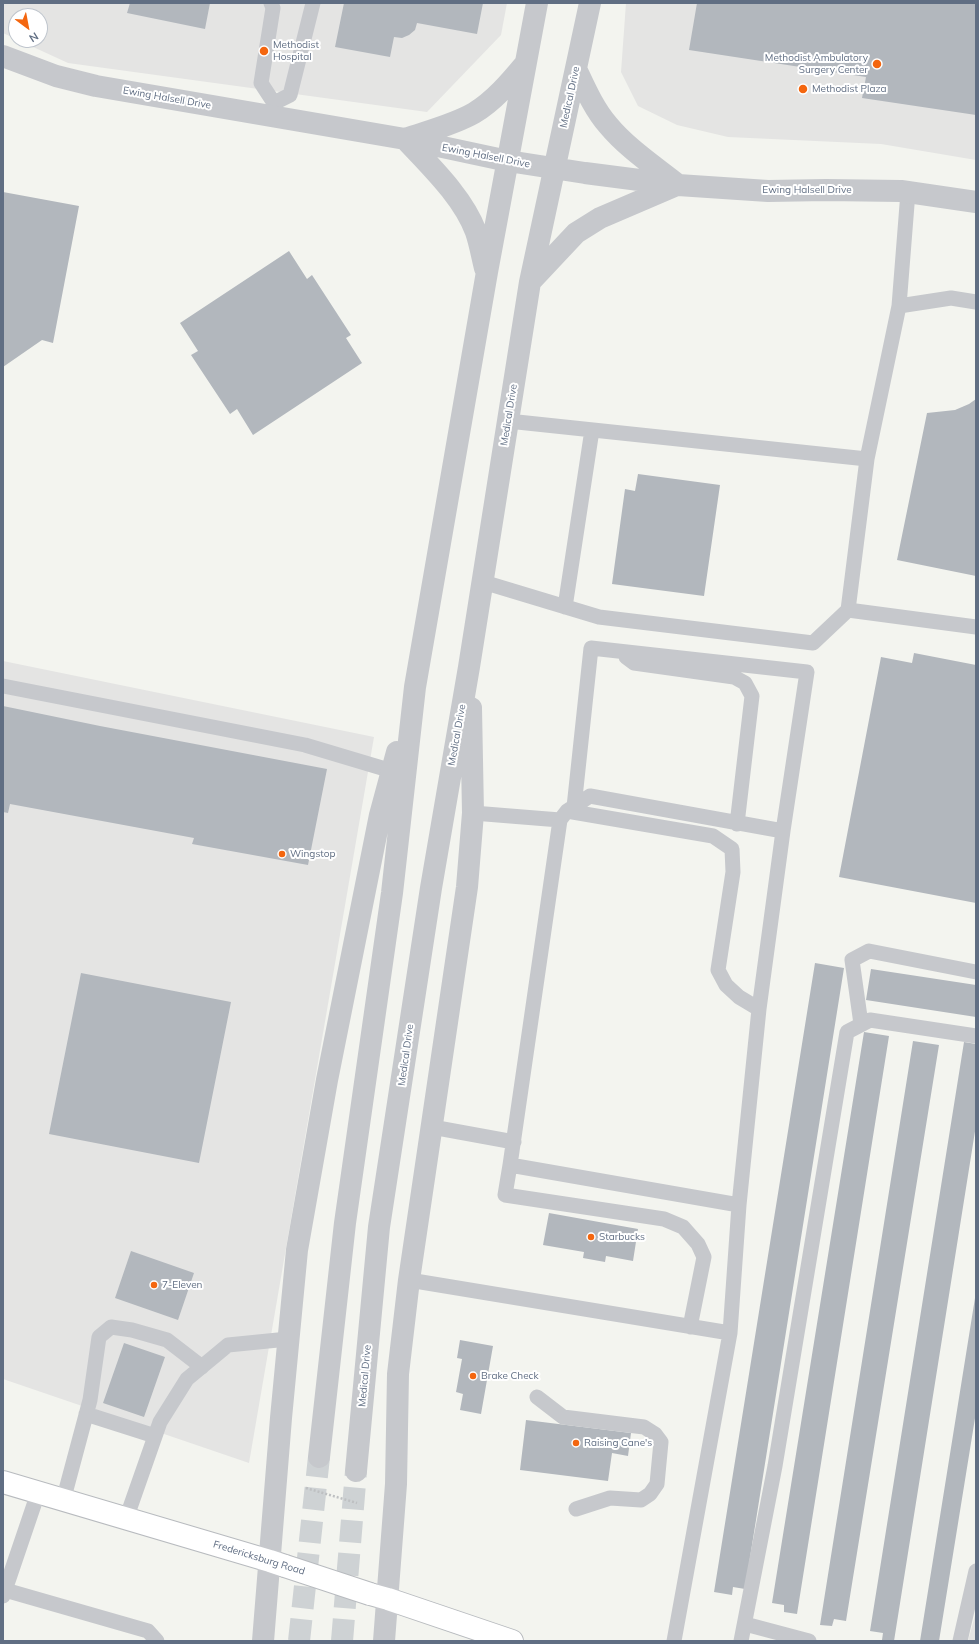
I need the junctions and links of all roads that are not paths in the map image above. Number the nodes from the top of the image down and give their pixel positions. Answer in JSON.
{"nodes":[{"id":1,"x":271,"y":3,"type":"edge"},
{"id":2,"x":313,"y":3,"type":"edge"},
{"id":3,"x":537,"y":3,"type":"edge"},
{"id":4,"x":590,"y":3,"type":"edge"},
{"id":5,"x":3,"y":56,"type":"edge"},
{"id":6,"x":525,"y":64,"type":"junction"},
{"id":7,"x":576,"y":69,"type":"junction"},
{"id":8,"x":273,"y":110,"type":"junction"},
{"id":9,"x":405,"y":139,"type":"junction"},
{"id":10,"x":508,"y":161,"type":"junction"},
{"id":11,"x":554,"y":169,"type":"junction"},
{"id":12,"x":678,"y":185,"type":"junction"},
{"id":13,"x":908,"y":192,"type":"junction"},
{"id":14,"x":976,"y":202,"type":"edge"},
{"id":15,"x":487,"y":272,"type":"junction"},
{"id":16,"x":530,"y":282,"type":"junction"},
{"id":17,"x":976,"y":302,"type":"edge"},
{"id":18,"x":899,"y":306,"type":"junction"},
{"id":19,"x":508,"y":421,"type":"junction"},
{"id":20,"x":592,"y":430,"type":"junction"},
{"id":21,"x":866,"y":459,"type":"junction"},
{"id":22,"x":483,"y":582,"type":"junction"},
{"id":23,"x":565,"y":607,"type":"junction"},
{"id":24,"x":848,"y":610,"type":"junction"},
{"id":25,"x":976,"y":627,"type":"edge"},
{"id":26,"x":618,"y":651,"type":"junction"},
{"id":27,"x":469,"y":667,"type":"junction"},
{"id":28,"x":3,"y":686,"type":"edge"},
{"id":29,"x":415,"y":686,"type":"junction"},
{"id":30,"x":392,"y":771,"type":"junction"},
{"id":31,"x":567,"y":812,"type":"junction"},
{"id":32,"x":473,"y":813,"type":"junction"},
{"id":33,"x":737,"y":824,"type":"junction"},
{"id":34,"x":783,"y":831,"type":"junction"},
{"id":35,"x":976,"y":972,"type":"edge"},
{"id":36,"x":759,"y":1009,"type":"junction"},
{"id":37,"x":861,"y":1024,"type":"junction"},
{"id":38,"x":976,"y":1036,"type":"edge"},
{"id":39,"x":432,"y":1127,"type":"junction"},
{"id":40,"x":514,"y":1142,"type":"junction"},
{"id":41,"x":510,"y":1165,"type":"junction"},
{"id":42,"x":739,"y":1205,"type":"junction"},
{"id":43,"x":410,"y":1280,"type":"junction"},
{"id":44,"x":690,"y":1327,"type":"junction"},
{"id":45,"x":730,"y":1333,"type":"junction"},
{"id":46,"x":288,"y":1339,"type":"junction"},
{"id":47,"x":202,"y":1367,"type":"junction"},
{"id":48,"x":536,"y":1397,"type":"dead end"},
{"id":49,"x":86,"y":1414,"type":"junction"},
{"id":50,"x":155,"y":1436,"type":"junction"},
{"id":51,"x":319,"y":1457,"type":"tunnel mouth"},
{"id":52,"x":356,"y":1471,"type":"tunnel mouth"},
{"id":53,"x":3,"y":1482,"type":"edge"},
{"id":54,"x":38,"y":1493,"type":"junction"},
{"id":55,"x":63,"y":1501,"type":"junction"},
{"id":56,"x":576,"y":1509,"type":"dead end"},
{"id":57,"x":126,"y":1519,"type":"junction"},
{"id":58,"x":277,"y":1564,"type":"junction"},
{"id":59,"x":976,"y":1571,"type":"edge"},
{"id":60,"x":4,"y":1593,"type":"edge"},
{"id":61,"x":379,"y":1597,"type":"junction"},
{"id":62,"x":745,"y":1624,"type":"junction"},
{"id":63,"x":157,"y":1641,"type":"edge"},
{"id":64,"x":263,"y":1641,"type":"edge"},
{"id":65,"x":384,"y":1641,"type":"edge"},
{"id":66,"x":512,"y":1641,"type":"edge"},
{"id":67,"x":674,"y":1641,"type":"edge"},
{"id":68,"x":741,"y":1641,"type":"edge"},
{"id":69,"x":809,"y":1641,"type":"edge"},
{"id":70,"x":960,"y":1641,"type":"edge"}],
"edges":[{"from":1,"to":8,"type":"lane"},
{"from":2,"to":8,"type":"lane"},
{"from":3,"to":6,"type":"street"},
{"from":4,"to":7,"type":"street","name":"Medical Drive"},
{"from":5,"to":8,"type":"street","name":"Ewing Halsell Drive"},
{"from":6,"to":9,"type":"street"},
{"from":6,"to":10,"type":"street"},
{"from":7,"to":11,"type":"street","name":"Medical Drive"},
{"from":7,"to":12,"type":"street"},
{"from":8,"to":9,"type":"street","name":"Ewing Halsell Drive"},
{"from":9,"to":10,"type":"street","name":"Ewing Halsell Drive"},
{"from":9,"to":15,"type":"street"},
{"from":10,"to":11,"type":"street","name":"Ewing Halsell Drive"},
{"from":10,"to":15,"type":"street"},
{"from":11,"to":12,"type":"street","name":"Ewing Halsell Drive"},
{"from":11,"to":16,"type":"street","name":"Medical Drive"},
{"from":12,"to":13,"type":"street","name":"Ewing Halsell Drive"},
{"from":12,"to":16,"type":"street"},
{"from":13,"to":14,"type":"street","name":"Ewing Halsell Drive"},
{"from":13,"to":18,"type":"lane"},
{"from":15,"to":29,"type":"street"},
{"from":16,"to":19,"type":"street","name":"Medical Drive"},
{"from":17,"to":18,"type":"lane"},
{"from":18,"to":21,"type":"lane"},
{"from":19,"to":20,"type":"lane"},
{"from":19,"to":22,"type":"street","name":"Medical Drive"},
{"from":20,"to":21,"type":"lane"},
{"from":20,"to":23,"type":"lane"},
{"from":21,"to":24,"type":"lane"},
{"from":22,"to":23,"type":"lane"},
{"from":22,"to":27,"type":"street","name":"Medical Drive"},
{"from":23,"to":24,"type":"lane"},
{"from":24,"to":25,"type":"lane"},
{"from":26,"to":31,"type":"lane"},
{"from":26,"to":33,"type":"lane"},
{"from":26,"to":34,"type":"lane"},
{"from":27,"to":32,"type":"street"},
{"from":27,"to":52,"type":"street","name":"Medical Drive"},
{"from":28,"to":30,"type":"lane"},
{"from":29,"to":30,"type":"street"},
{"from":29,"to":51,"type":"street"},
{"from":30,"to":46,"type":"street"},
{"from":31,"to":32,"type":"lane"},
{"from":31,"to":33,"type":"lane"},
{"from":31,"to":36,"type":"lane"},
{"from":31,"to":40,"type":"lane"},
{"from":32,"to":39,"type":"street"},
{"from":33,"to":34,"type":"lane"},
{"from":34,"to":36,"type":"lane"},
{"from":35,"to":37,"type":"lane"},
{"from":36,"to":42,"type":"lane"},
{"from":37,"to":38,"type":"lane"},
{"from":37,"to":62,"type":"lane"},
{"from":39,"to":40,"type":"lane"},
{"from":39,"to":43,"type":"street"},
{"from":40,"to":41,"type":"lane"},
{"from":41,"to":42,"type":"lane"},
{"from":41,"to":44,"type":"lane"},
{"from":42,"to":45,"type":"lane"},
{"from":43,"to":44,"type":"lane"},
{"from":43,"to":61,"type":"street"},
{"from":44,"to":45,"type":"lane"},
{"from":45,"to":67,"type":"lane"},
{"from":46,"to":47,"type":"lane"},
{"from":46,"to":58,"type":"street"},
{"from":47,"to":49,"type":"lane"},
{"from":47,"to":50,"type":"lane"},
{"from":48,"to":56,"type":"lane"},
{"from":49,"to":50,"type":"lane"},
{"from":49,"to":55,"type":"lane"},
{"from":50,"to":57,"type":"lane"},
{"from":53,"to":54,"type":"main road","name":"Fredericksburg Road"},
{"from":54,"to":55,"type":"main road","name":"Fredericksburg Road"},
{"from":54,"to":60,"type":"lane"},
{"from":55,"to":57,"type":"main road","name":"Fredericksburg Road"},
{"from":57,"to":58,"type":"main road","name":"Fredericksburg Road"},
{"from":58,"to":61,"type":"main road","name":"Fredericksburg Road","bridge":true},
{"from":58,"to":64,"type":"street"},
{"from":59,"to":70,"type":"lane"},
{"from":60,"to":63,"type":"lane"},
{"from":61,"to":65,"type":"street"},
{"from":61,"to":66,"type":"main road","name":"Fredericksburg Road"},
{"from":62,"to":68,"type":"lane"},
{"from":62,"to":69,"type":"lane"}]}
